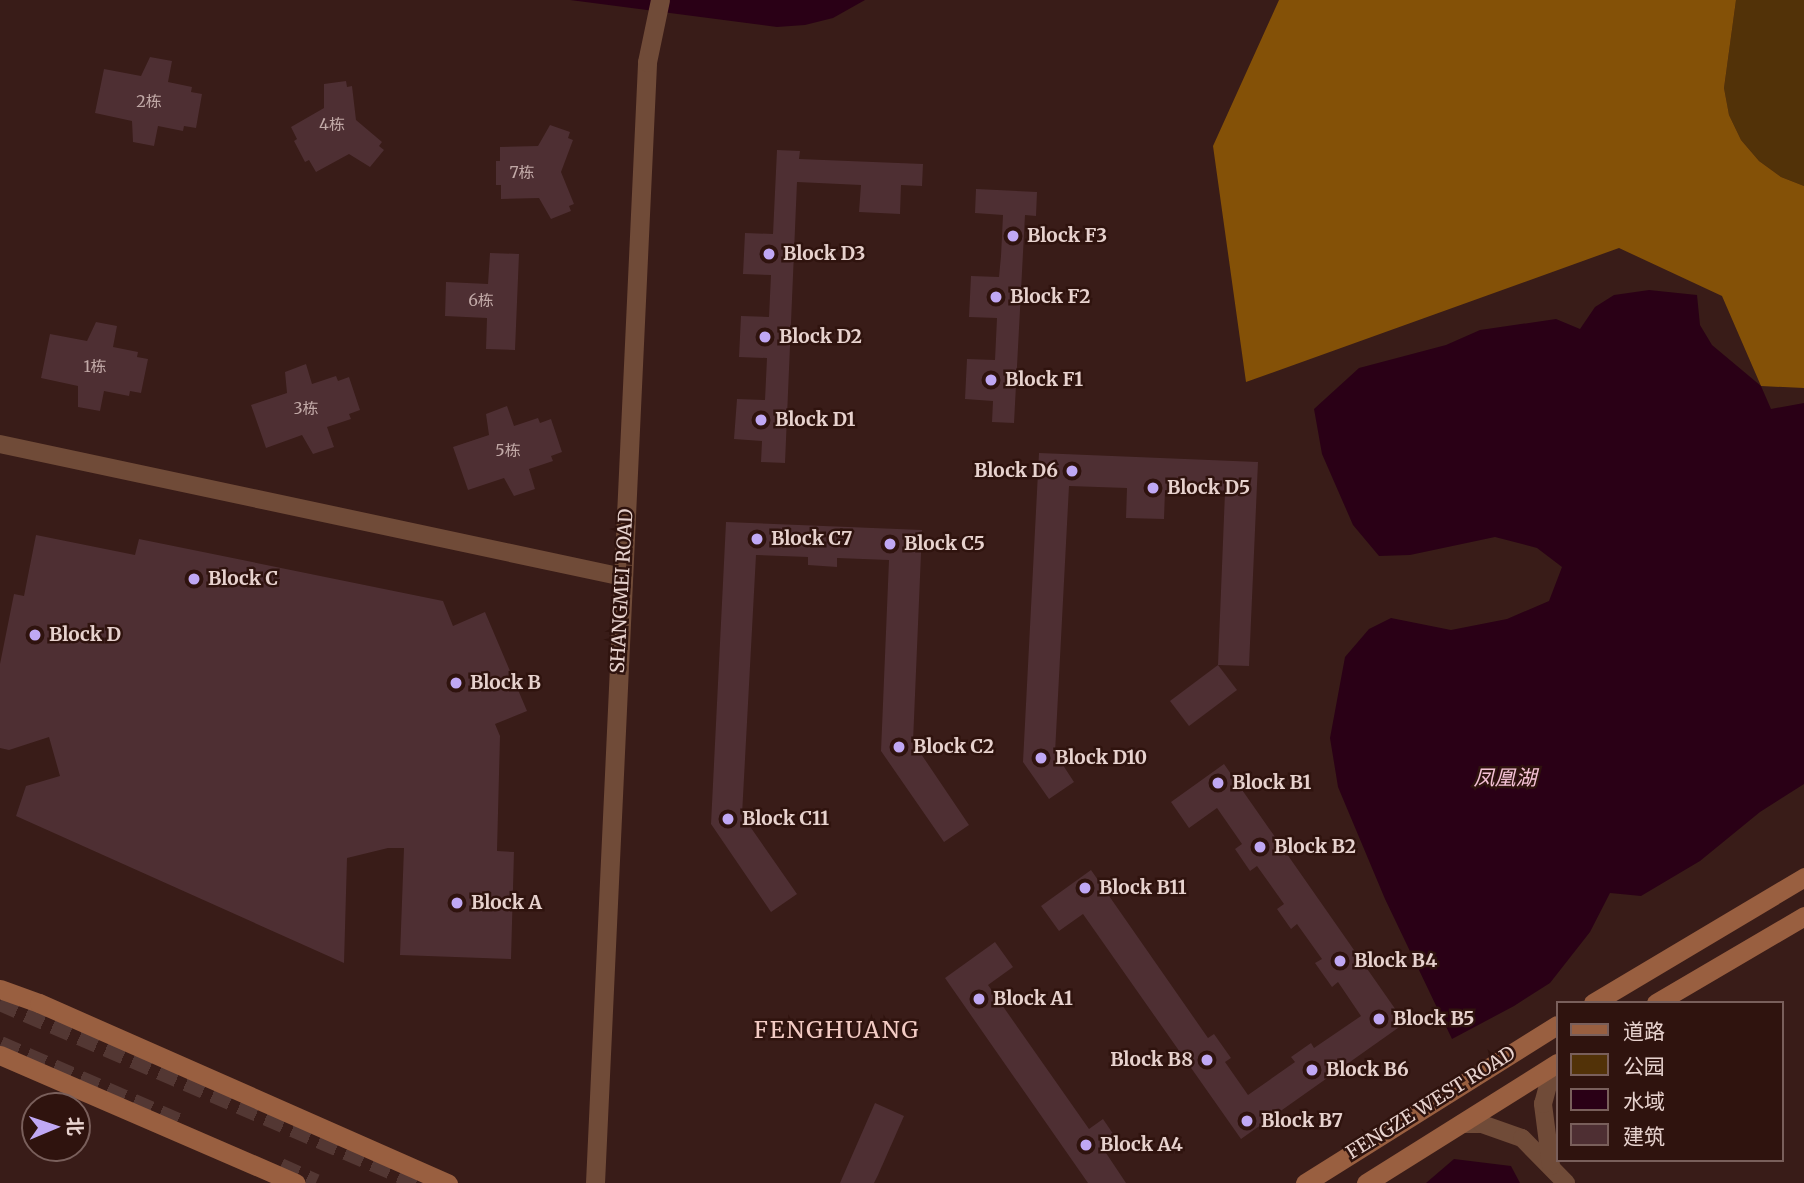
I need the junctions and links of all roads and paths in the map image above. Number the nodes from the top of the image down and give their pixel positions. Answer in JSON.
{"nodes":[{"id":1,"x":660,"y":0,"type":"edge"},
{"id":2,"x":0,"y":444,"type":"edge"},
{"id":3,"x":623,"y":578,"type":"junction"},
{"id":4,"x":1804,"y":877,"type":"edge"},
{"id":5,"x":1804,"y":916,"type":"edge"},
{"id":6,"x":0,"y":989,"type":"edge"},
{"id":7,"x":1596,"y":1001,"type":"edge"},
{"id":8,"x":1659,"y":1001,"type":"edge"},
{"id":9,"x":1556,"y":1026,"type":"edge"},
{"id":10,"x":0,"y":1055,"type":"edge"},
{"id":11,"x":1555,"y":1064,"type":"edge"},
{"id":12,"x":1461,"y":1124,"type":"junction"},
{"id":13,"x":1552,"y":1170,"type":"junction"},
{"id":14,"x":296,"y":1183,"type":"tunnel mouth"},
{"id":15,"x":448,"y":1183,"type":"edge"},
{"id":16,"x":595,"y":1183,"type":"edge"},
{"id":17,"x":1305,"y":1183,"type":"edge"},
{"id":18,"x":1366,"y":1183,"type":"edge"},
{"id":19,"x":1566,"y":1183,"type":"edge"}],
"edges":[{"from":1,"to":3,"type":"street","name":"SHANGMEI ROAD"},
{"from":2,"to":3,"type":"street"},
{"from":3,"to":16,"type":"street","name":"SHANGMEI ROAD"},
{"from":4,"to":7,"type":"main road"},
{"from":5,"to":8,"type":"main road"},
{"from":6,"to":15,"type":"main road"},
{"from":9,"to":17,"type":"main road","name":"FENGZE WEST ROAD"},
{"from":10,"to":14,"type":"main road"},
{"from":11,"to":12,"type":"main road","name":"FENGZE WEST ROAD"},
{"from":11,"to":13,"type":"street"},
{"from":12,"to":13,"type":"street"},
{"from":12,"to":18,"type":"main road","name":"FENGZE WEST ROAD"},
{"from":13,"to":19,"type":"street"}]}
